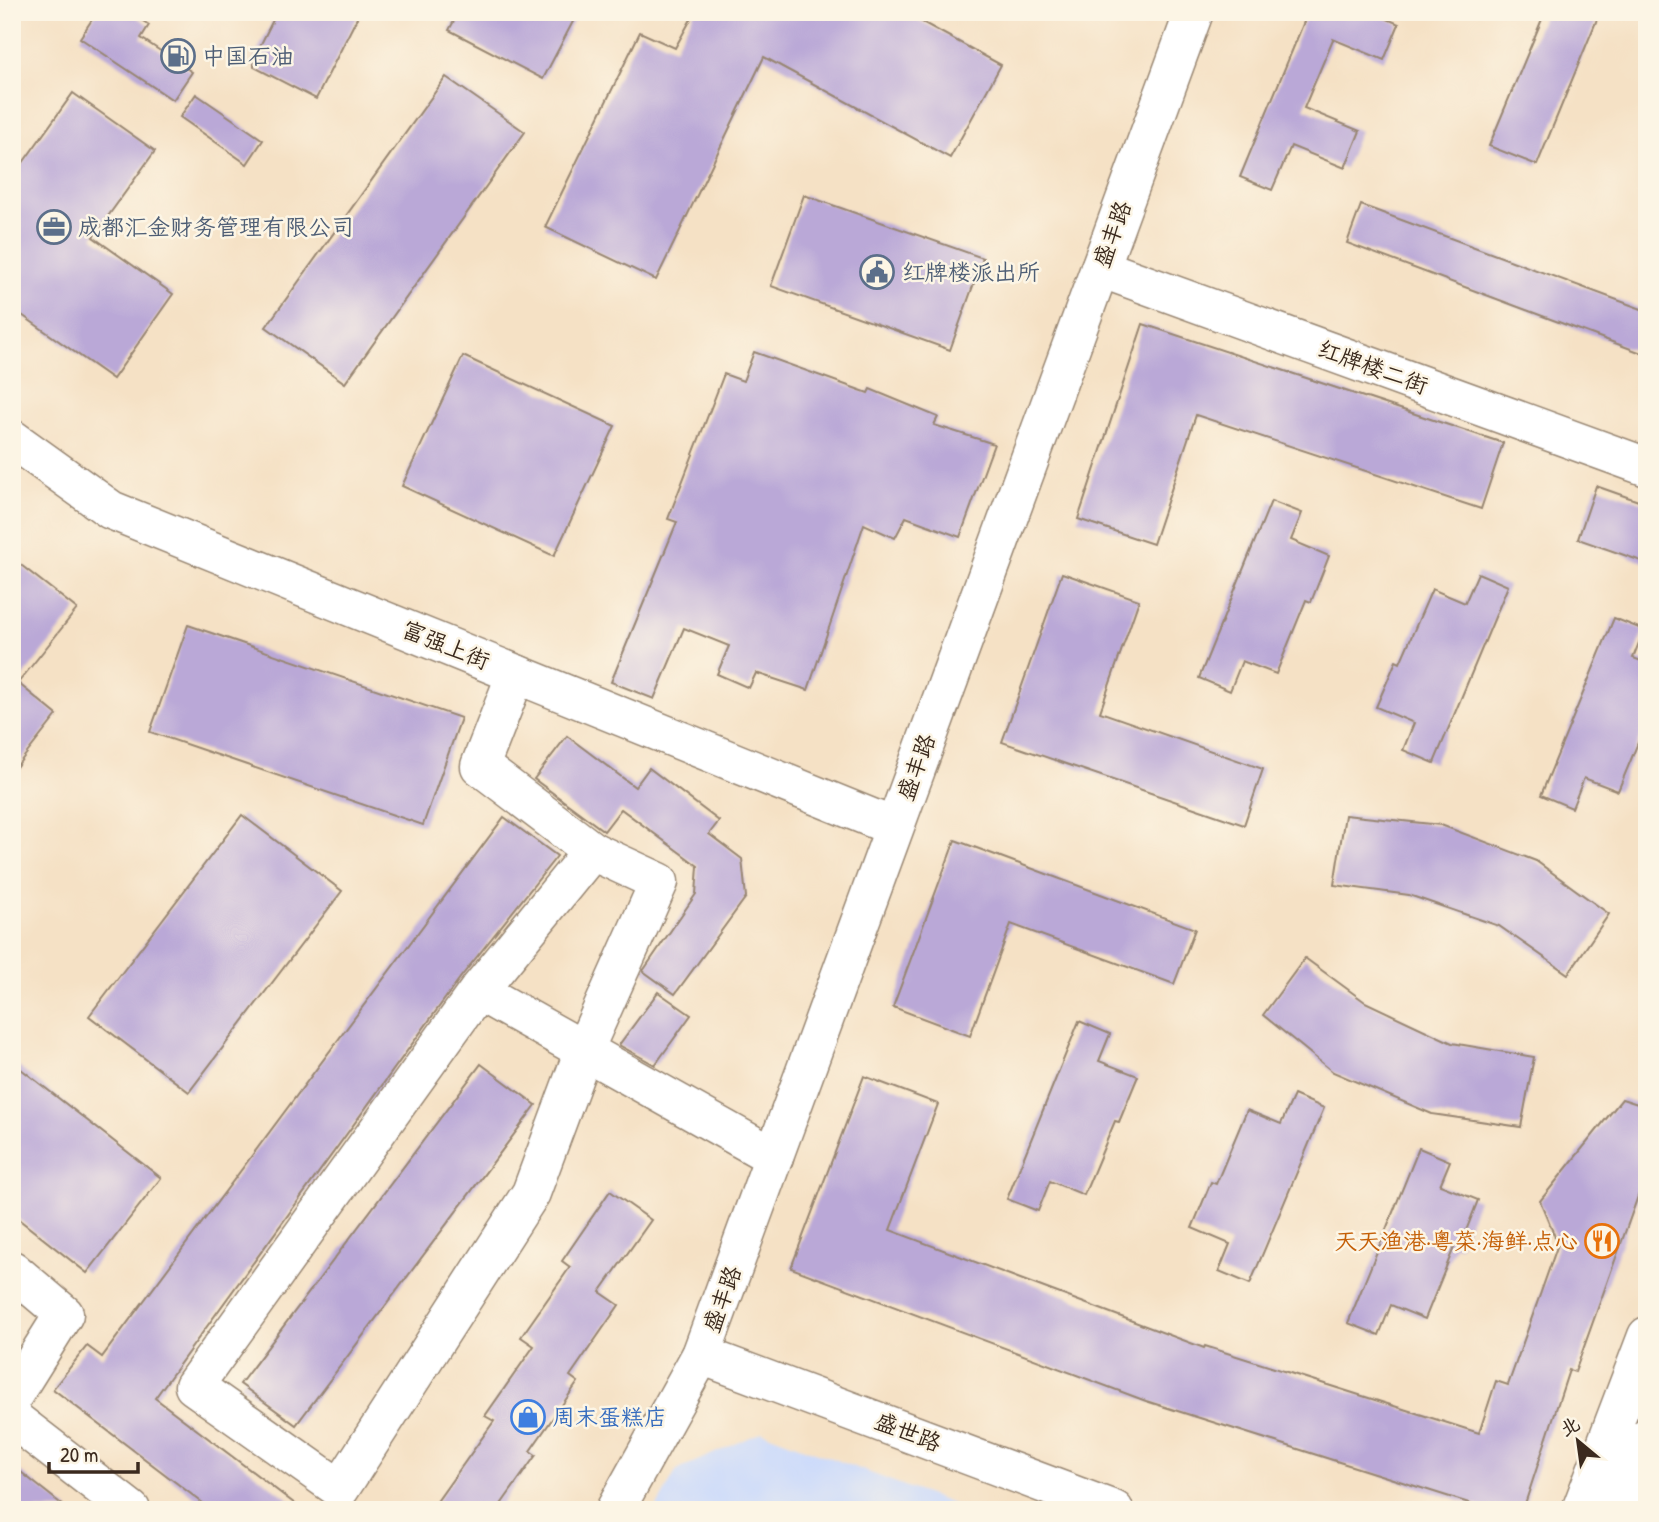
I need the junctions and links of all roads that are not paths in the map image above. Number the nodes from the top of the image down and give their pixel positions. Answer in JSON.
{"nodes":[{"id":1,"x":1194,"y":12,"type":"edge"},
{"id":2,"x":1100,"y":268,"type":"junction"},
{"id":3,"x":12,"y":439,"type":"edge"},
{"id":4,"x":1647,"y":467,"type":"edge"},
{"id":5,"x":516,"y":674,"type":"junction"},
{"id":6,"x":894,"y":827,"type":"junction"},
{"id":7,"x":592,"y":852,"type":"junction"},
{"id":8,"x":478,"y":991,"type":"junction"},
{"id":9,"x":584,"y":1050,"type":"junction"},
{"id":10,"x":774,"y":1157,"type":"junction"},
{"id":11,"x":12,"y":1270,"type":"edge"},
{"id":12,"x":1647,"y":1336,"type":"edge"},
{"id":13,"x":701,"y":1355,"type":"junction"},
{"id":14,"x":12,"y":1397,"type":"edge"},
{"id":15,"x":12,"y":1418,"type":"edge"},
{"id":16,"x":1647,"y":1437,"type":"edge"},
{"id":17,"x":131,"y":1510,"type":"edge"},
{"id":18,"x":615,"y":1510,"type":"edge"},
{"id":19,"x":1114,"y":1510,"type":"edge"},
{"id":20,"x":1581,"y":1510,"type":"edge"},
{"id":21,"x":1620,"y":1510,"type":"edge"}],
"edges":[{"from":1,"to":2,"type":"street","name":"盛丰路"},
{"from":2,"to":4,"type":"street","name":"红牌楼二街"},
{"from":2,"to":6,"type":"street","name":"盛丰路"},
{"from":3,"to":5,"type":"street","name":"富强上街"},
{"from":5,"to":6,"type":"street","name":"富强上街"},
{"from":5,"to":7,"type":"street"},
{"from":6,"to":10,"type":"street","name":"盛丰路"},
{"from":7,"to":8,"type":"street"},
{"from":7,"to":9,"type":"street"},
{"from":8,"to":9,"type":"street"},
{"from":8,"to":9,"type":"street"},
{"from":9,"to":10,"type":"street"},
{"from":10,"to":13,"type":"street","name":"盛丰路"},
{"from":11,"to":14,"type":"street"},
{"from":12,"to":20,"type":"street"},
{"from":13,"to":18,"type":"street","name":"盛丰路"},
{"from":13,"to":19,"type":"street","name":"盛世路"},
{"from":15,"to":17,"type":"street"},
{"from":16,"to":21,"type":"street"}]}
